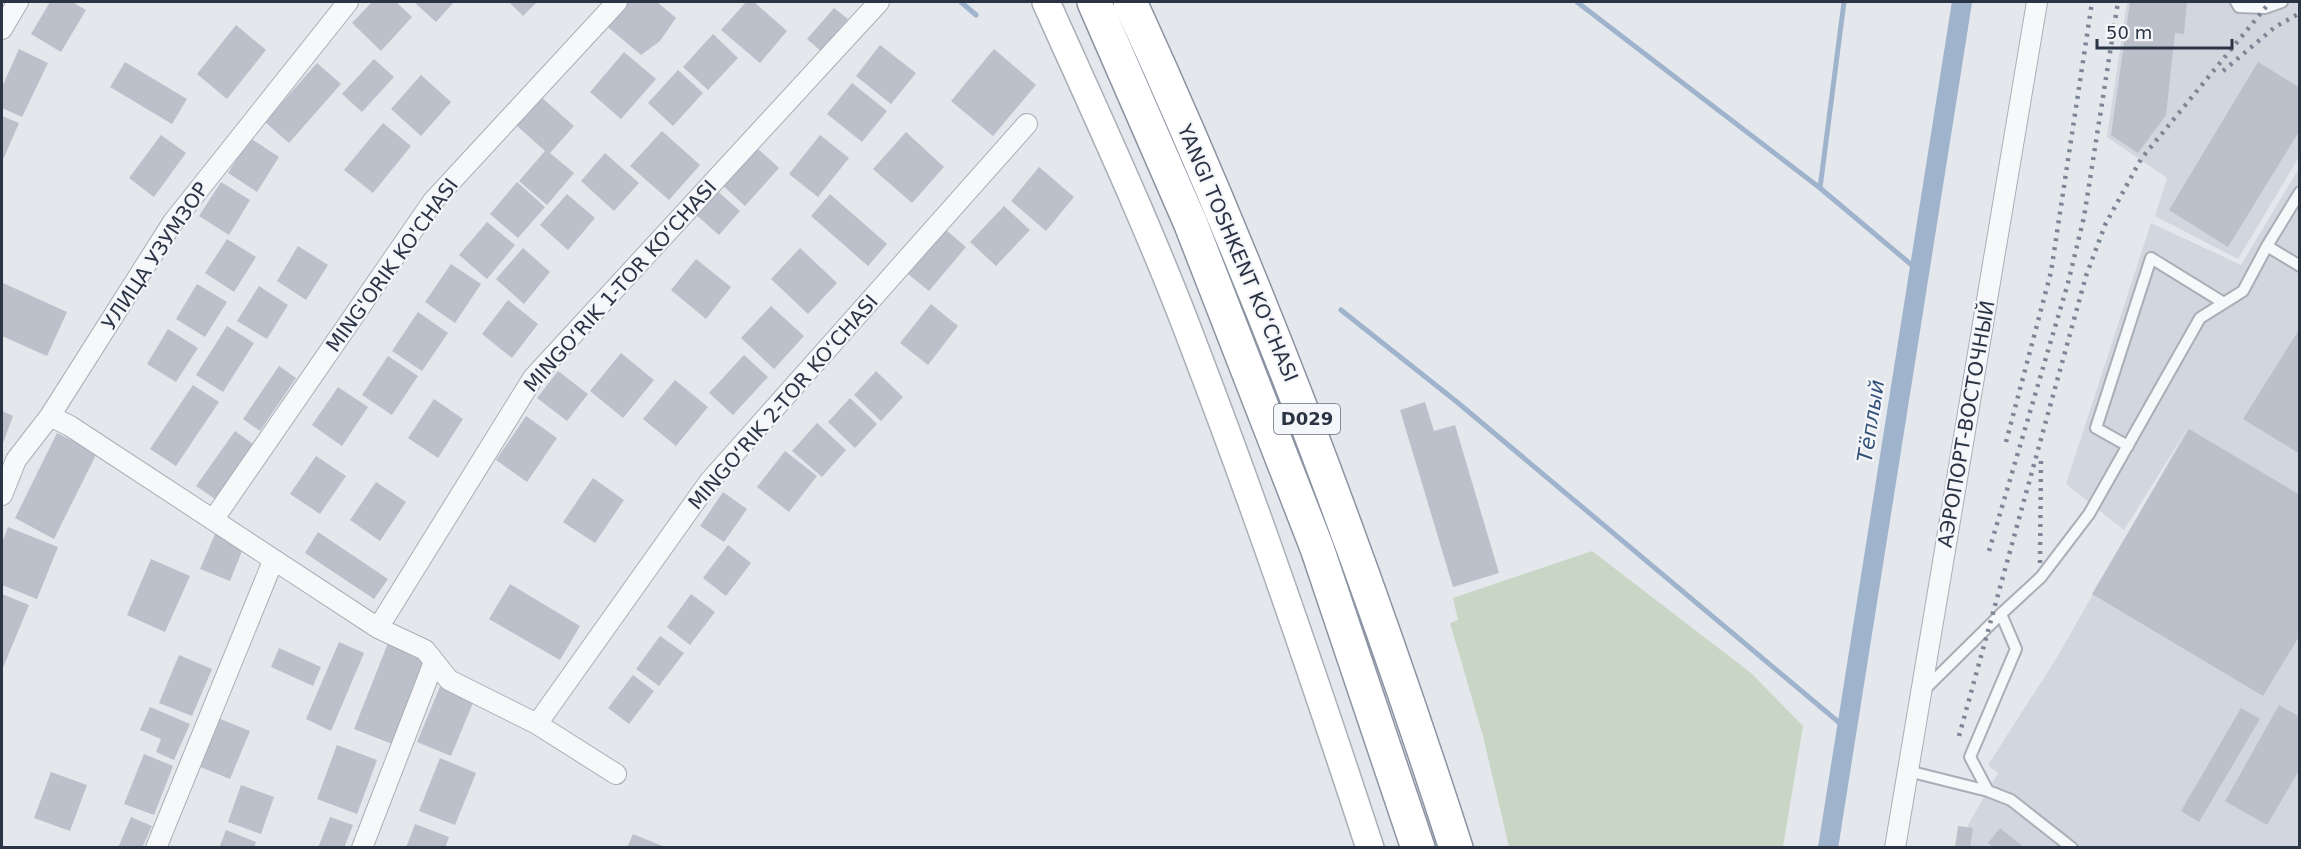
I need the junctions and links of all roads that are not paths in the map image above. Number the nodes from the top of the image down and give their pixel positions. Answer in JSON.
{"nodes":[{"id":1,"x":18,"y":2,"type":"edge"},
{"id":2,"x":348,"y":2,"type":"edge"},
{"id":3,"x":617,"y":2,"type":"edge"},
{"id":4,"x":879,"y":2,"type":"edge"},
{"id":5,"x":1046,"y":2,"type":"edge"},
{"id":6,"x":1094,"y":2,"type":"edge"},
{"id":7,"x":1130,"y":2,"type":"edge"},
{"id":8,"x":2037,"y":2,"type":"edge"},
{"id":9,"x":2236,"y":2,"type":"edge"},
{"id":10,"x":2282,"y":2,"type":"edge"},
{"id":11,"x":2,"y":29,"type":"edge"},
{"id":12,"x":1027,"y":124,"type":"dead end"},
{"id":13,"x":2300,"y":192,"type":"edge"},
{"id":14,"x":2267,"y":246,"type":"junction"},
{"id":15,"x":2300,"y":266,"type":"edge"},
{"id":16,"x":2224,"y":303,"type":"junction"},
{"id":17,"x":50,"y":416,"type":"junction"},
{"id":18,"x":2128,"y":446,"type":"junction"},
{"id":19,"x":2,"y":495,"type":"edge"},
{"id":20,"x":213,"y":520,"type":"junction"},
{"id":21,"x":273,"y":561,"type":"junction"},
{"id":22,"x":2001,"y":614,"type":"junction"},
{"id":23,"x":378,"y":628,"type":"junction"},
{"id":24,"x":434,"y":662,"type":"junction"},
{"id":25,"x":1920,"y":693,"type":"junction"},
{"id":26,"x":537,"y":724,"type":"junction"},
{"id":27,"x":1908,"y":771,"type":"junction"},
{"id":28,"x":616,"y":774,"type":"dead end"},
{"id":29,"x":1988,"y":791,"type":"junction"},
{"id":30,"x":156,"y":848,"type":"edge"},
{"id":31,"x":362,"y":848,"type":"edge"},
{"id":32,"x":1370,"y":848,"type":"edge"},
{"id":33,"x":1418,"y":848,"type":"edge"},
{"id":34,"x":1456,"y":848,"type":"edge"},
{"id":35,"x":1895,"y":848,"type":"edge"},
{"id":36,"x":2072,"y":848,"type":"edge"}],
"edges":[{"from":1,"to":11,"type":"street"},
{"from":2,"to":17,"type":"street","name":"УЛИЦА УЗУМЗОР"},
{"from":3,"to":20,"type":"street","name":"MING'ORIK KO'CHASI"},
{"from":4,"to":23,"type":"street","name":"MINGO‘RIK 1-TOR KO‘CHASI"},
{"from":5,"to":32,"type":"main road"},
{"from":6,"to":33,"type":"highway","name":"YANGI TOSHKENT KO‘CHASI","number":"D029"},
{"from":7,"to":34,"type":"highway","name":"YANGI TOSHKENT KO‘CHASI","number":"D029"},
{"from":8,"to":25,"type":"street","name":"АЭРОПОРТ-ВОСТОЧНЫЙ"},
{"from":9,"to":10,"type":"lane"},
{"from":12,"to":26,"type":"street","name":"MINGO‘RIK 2-TOR KO‘CHASI"},
{"from":13,"to":14,"type":"lane"},
{"from":14,"to":15,"type":"lane"},
{"from":14,"to":16,"type":"lane"},
{"from":16,"to":18,"type":"lane"},
{"from":16,"to":18,"type":"lane"},
{"from":17,"to":19,"type":"street","name":"УЛИЦА УЗУМЗОР"},
{"from":17,"to":20,"type":"street"},
{"from":18,"to":22,"type":"lane"},
{"from":20,"to":21,"type":"street"},
{"from":21,"to":23,"type":"street"},
{"from":21,"to":30,"type":"street"},
{"from":22,"to":25,"type":"lane"},
{"from":22,"to":29,"type":"lane"},
{"from":23,"to":24,"type":"street"},
{"from":24,"to":26,"type":"street"},
{"from":24,"to":31,"type":"street"},
{"from":25,"to":27,"type":"street","name":"АЭРОПОРТ-ВОСТОЧНЫЙ"},
{"from":26,"to":28,"type":"street"},
{"from":27,"to":29,"type":"lane"},
{"from":27,"to":35,"type":"street","name":"АЭРОПОРТ-ВОСТОЧНЫЙ"},
{"from":29,"to":36,"type":"lane"}]}
